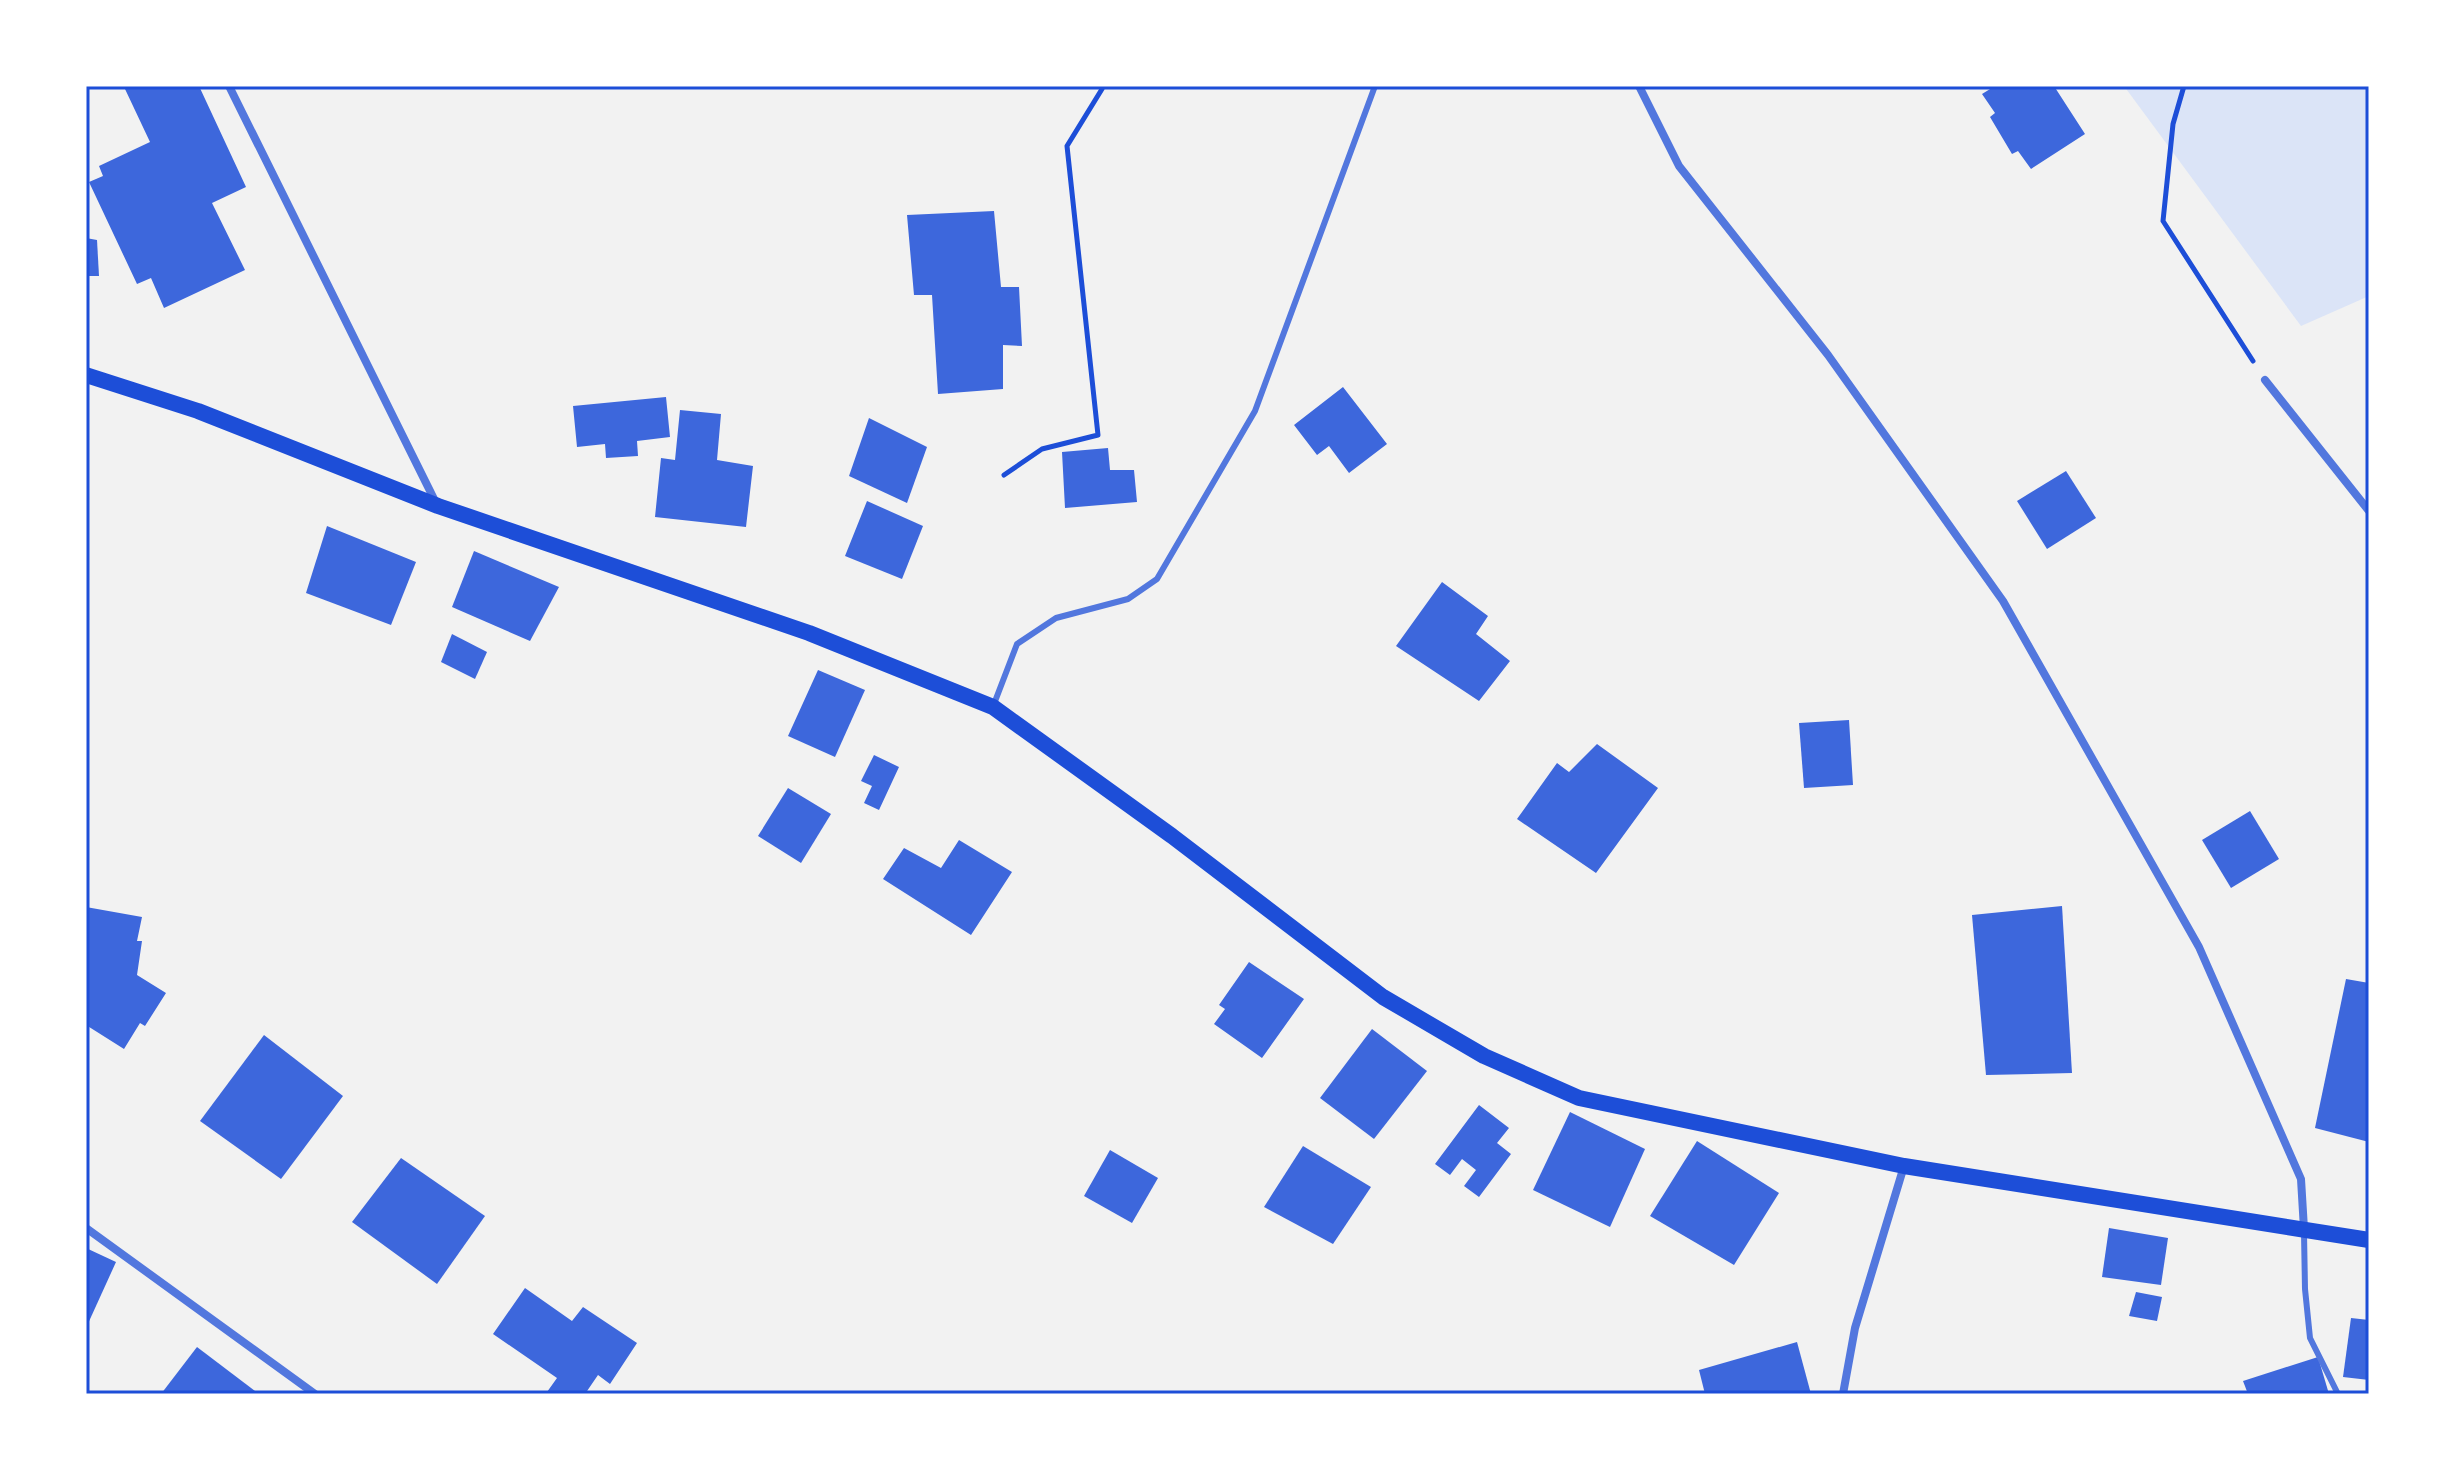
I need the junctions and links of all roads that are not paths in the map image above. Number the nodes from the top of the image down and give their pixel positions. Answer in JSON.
{"nodes":[{"id":1,"x":229,"y":86,"type":"edge"},
{"id":2,"x":1375,"y":86,"type":"edge"},
{"id":3,"x":1639,"y":86,"type":"edge"},
{"id":4,"x":86,"y":375,"type":"edge"},
{"id":5,"x":2265,"y":380,"type":"road end"},
{"id":6,"x":438,"y":506,"type":"junction"},
{"id":7,"x":2369,"y":511,"type":"edge"},
{"id":8,"x":993,"y":707,"type":"junction"},
{"id":9,"x":1904,"y":1166,"type":"junction"},
{"id":10,"x":86,"y":1228,"type":"edge"},
{"id":11,"x":2304,"y":1230,"type":"junction"},
{"id":12,"x":2369,"y":1240,"type":"edge"},
{"id":13,"x":315,"y":1394,"type":"edge"},
{"id":14,"x":1843,"y":1394,"type":"edge"},
{"id":15,"x":2338,"y":1394,"type":"edge"}],
"edges":[{"from":1,"to":6,"type":"street"},
{"from":2,"to":8,"type":"lane"},
{"from":3,"to":11,"type":"street"},
{"from":4,"to":6,"type":"main road"},
{"from":5,"to":7,"type":"street"},
{"from":6,"to":8,"type":"main road"},
{"from":8,"to":9,"type":"main road"},
{"from":9,"to":11,"type":"main road"},
{"from":9,"to":14,"type":"street"},
{"from":10,"to":13,"type":"street"},
{"from":11,"to":12,"type":"main road"},
{"from":11,"to":15,"type":"lane"}]}
